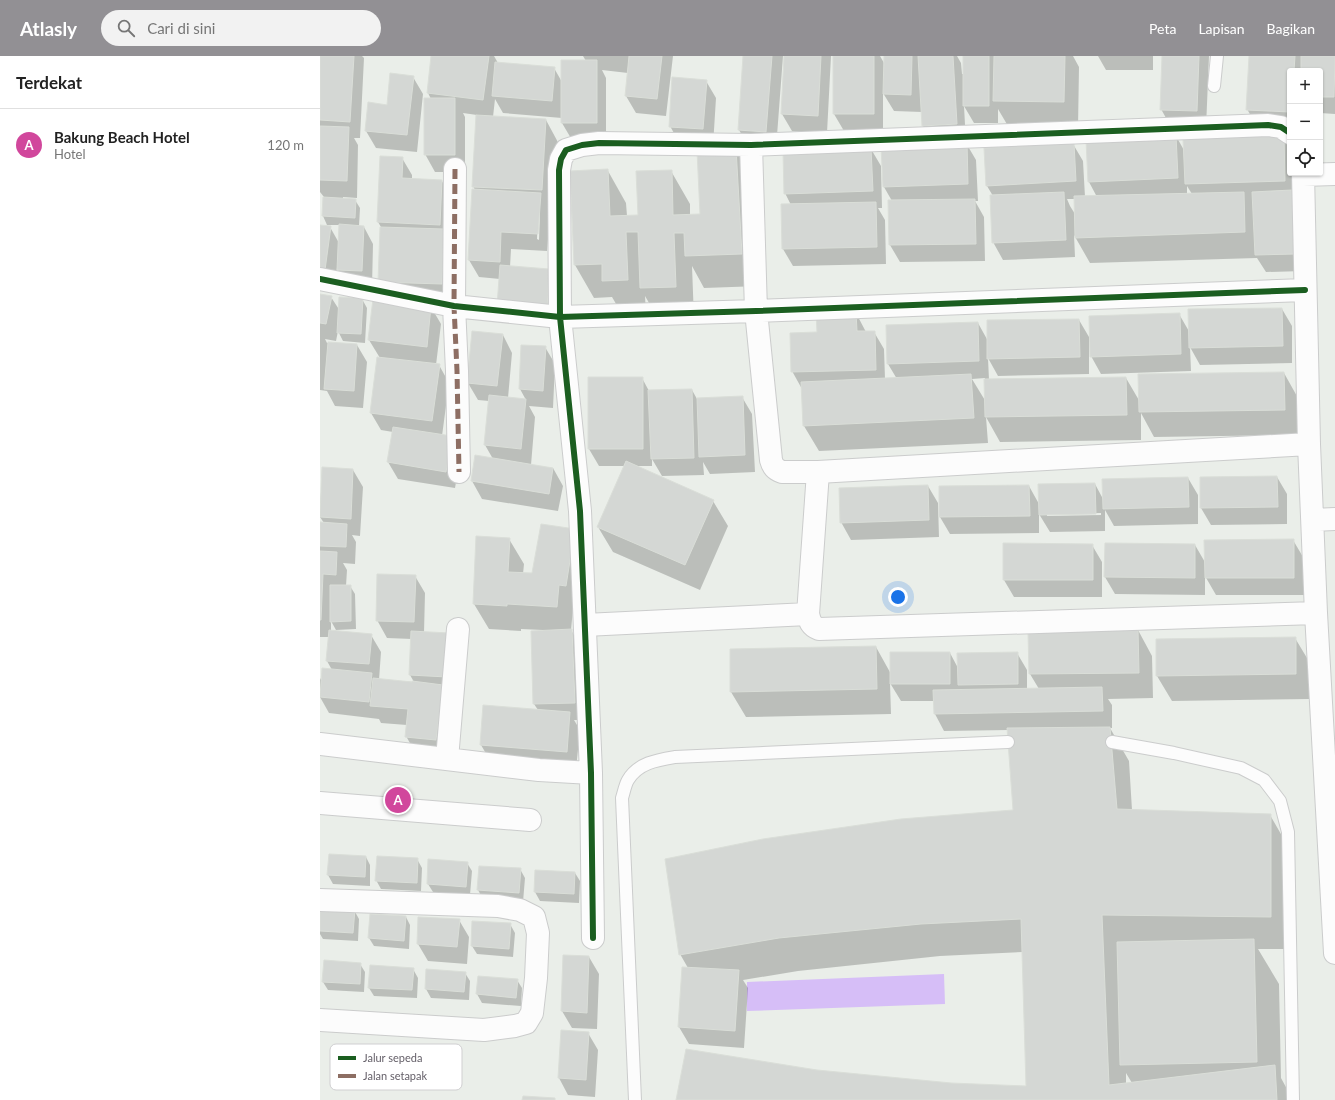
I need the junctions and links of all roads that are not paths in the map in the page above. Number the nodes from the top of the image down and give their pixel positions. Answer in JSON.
{"nodes":[{"id":1,"x":1217,"y":56,"type":"edge"},
{"id":2,"x":1214,"y":86,"type":"dead end"},
{"id":3,"x":1287,"y":131,"type":"edge"},
{"id":4,"x":751,"y":145,"type":"junction"},
{"id":5,"x":455,"y":170,"type":"dead end"},
{"id":6,"x":1323,"y":174,"type":"edge"},
{"id":7,"x":1335,"y":174,"type":"edge"},
{"id":8,"x":1303,"y":176,"type":"edge"},
{"id":9,"x":320,"y":279,"type":"edge"},
{"id":10,"x":1305,"y":290,"type":"junction"},
{"id":11,"x":454,"y":306,"type":"junction"},
{"id":12,"x":756,"y":311,"type":"junction"},
{"id":13,"x":560,"y":317,"type":"junction"},
{"id":14,"x":1309,"y":444,"type":"junction"},
{"id":15,"x":458,"y":472,"type":"dead end"},
{"id":16,"x":818,"y":472,"type":"junction"},
{"id":17,"x":1335,"y":519,"type":"edge"},
{"id":18,"x":1313,"y":520,"type":"junction"},
{"id":19,"x":1316,"y":613,"type":"junction"},
{"id":20,"x":808,"y":614,"type":"junction"},
{"id":21,"x":585,"y":625,"type":"junction"},
{"id":22,"x":458,"y":629,"type":"dead end"},
{"id":23,"x":1008,"y":742,"type":"dead end"},
{"id":24,"x":1112,"y":742,"type":"dead end"},
{"id":25,"x":320,"y":744,"type":"edge"},
{"id":26,"x":447,"y":759,"type":"junction"},
{"id":27,"x":591,"y":773,"type":"junction"},
{"id":28,"x":320,"y":803,"type":"edge"},
{"id":29,"x":530,"y":820,"type":"dead end"},
{"id":30,"x":320,"y":900,"type":"edge"},
{"id":31,"x":593,"y":938,"type":"dead end"},
{"id":32,"x":1335,"y":953,"type":"edge"},
{"id":33,"x":320,"y":1020,"type":"edge"},
{"id":34,"x":635,"y":1100,"type":"edge"},
{"id":35,"x":1293,"y":1100,"type":"edge"}],
"edges":[{"from":1,"to":2,"type":"lane"},
{"from":3,"to":4,"type":"street"},
{"from":4,"to":12,"type":"street"},
{"from":4,"to":13,"type":"street"},
{"from":5,"to":11,"type":"street"},
{"from":6,"to":7,"type":"street"},
{"from":8,"to":10,"type":"street"},
{"from":9,"to":11,"type":"street"},
{"from":10,"to":12,"type":"street"},
{"from":10,"to":14,"type":"street"},
{"from":11,"to":13,"type":"street"},
{"from":11,"to":15,"type":"street"},
{"from":12,"to":13,"type":"street"},
{"from":12,"to":16,"type":"street"},
{"from":13,"to":21,"type":"street"},
{"from":14,"to":16,"type":"street"},
{"from":14,"to":18,"type":"street"},
{"from":16,"to":20,"type":"street"},
{"from":17,"to":18,"type":"street"},
{"from":18,"to":19,"type":"street"},
{"from":19,"to":20,"type":"street"},
{"from":19,"to":32,"type":"street"},
{"from":20,"to":21,"type":"street"},
{"from":21,"to":27,"type":"street"},
{"from":22,"to":26,"type":"street"},
{"from":23,"to":34,"type":"lane"},
{"from":24,"to":35,"type":"lane"},
{"from":25,"to":26,"type":"street"},
{"from":26,"to":27,"type":"street"},
{"from":27,"to":31,"type":"street"},
{"from":28,"to":29,"type":"street"},
{"from":30,"to":33,"type":"street"}]}
